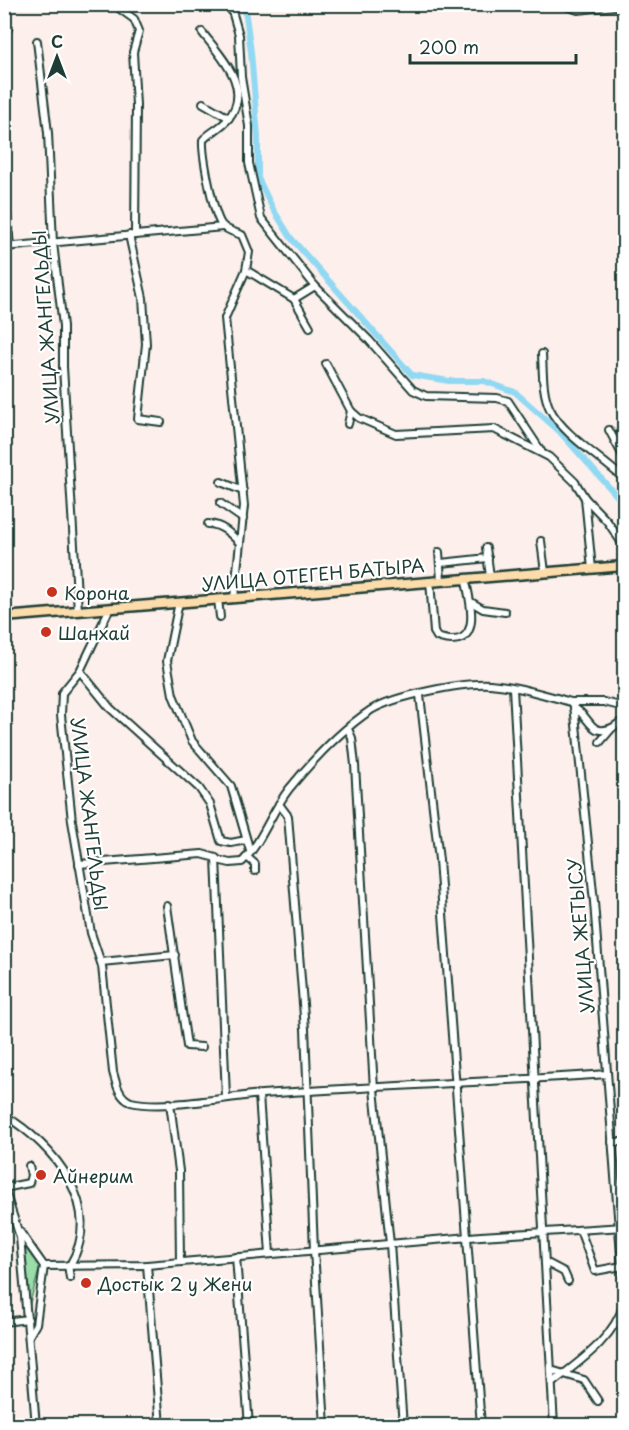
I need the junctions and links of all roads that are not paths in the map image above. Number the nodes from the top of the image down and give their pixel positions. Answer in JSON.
{"nodes":[{"id":1,"x":113,"y":4,"type":"edge"},
{"id":2,"x":230,"y":4,"type":"edge"},
{"id":3,"x":563,"y":5,"type":"edge"},
{"id":4,"x":624,"y":5,"type":"edge"},
{"id":5,"x":202,"y":32,"type":"dead end"},
{"id":6,"x":37,"y":41,"type":"dead end"},
{"id":7,"x":241,"y":77,"type":"junction"},
{"id":8,"x":234,"y":79,"type":"junction"},
{"id":9,"x":203,"y":103,"type":"dead end"},
{"id":10,"x":229,"y":118,"type":"junction"},
{"id":11,"x":4,"y":179,"type":"edge"},
{"id":12,"x":223,"y":227,"type":"junction"},
{"id":13,"x":132,"y":234,"type":"junction"},
{"id":14,"x":53,"y":243,"type":"junction"},
{"id":15,"x":7,"y":247,"type":"edge"},
{"id":16,"x":246,"y":270,"type":"junction"},
{"id":17,"x":315,"y":286,"type":"junction"},
{"id":18,"x":294,"y":299,"type":"junction"},
{"id":19,"x":310,"y":327,"type":"dead end"},
{"id":20,"x":542,"y":354,"type":"dead end"},
{"id":21,"x":326,"y":364,"type":"dead end"},
{"id":22,"x":351,"y":411,"type":"junction"},
{"id":23,"x":161,"y":422,"type":"dead end"},
{"id":24,"x":348,"y":424,"type":"dead end"},
{"id":25,"x":624,"y":426,"type":"edge"},
{"id":26,"x":609,"y":430,"type":"dead end"},
{"id":27,"x":618,"y":447,"type":"junction"},
{"id":28,"x":541,"y":451,"type":"junction"},
{"id":29,"x":624,"y":458,"type":"edge"},
{"id":30,"x":624,"y":478,"type":"edge"},
{"id":31,"x":221,"y":482,"type":"dead end"},
{"id":32,"x":243,"y":490,"type":"junction"},
{"id":33,"x":585,"y":498,"type":"junction"},
{"id":34,"x":220,"y":503,"type":"dead end"},
{"id":35,"x":243,"y":519,"type":"junction"},
{"id":36,"x":208,"y":524,"type":"dead end"},
{"id":37,"x":541,"y":541,"type":"dead end"},
{"id":38,"x":240,"y":543,"type":"junction"},
{"id":39,"x":624,"y":546,"type":"edge"},
{"id":40,"x":486,"y":548,"type":"dead end"},
{"id":41,"x":439,"y":552,"type":"dead end"},
{"id":42,"x":488,"y":558,"type":"junction"},
{"id":43,"x":441,"y":563,"type":"junction"},
{"id":44,"x":624,"y":566,"type":"edge"},
{"id":45,"x":592,"y":569,"type":"junction"},
{"id":46,"x":545,"y":572,"type":"junction"},
{"id":47,"x":490,"y":576,"type":"junction"},
{"id":48,"x":465,"y":578,"type":"junction"},
{"id":49,"x":441,"y":580,"type":"junction"},
{"id":50,"x":430,"y":581,"type":"junction"},
{"id":51,"x":234,"y":598,"type":"junction"},
{"id":52,"x":218,"y":599,"type":"junction"},
{"id":53,"x":179,"y":602,"type":"junction"},
{"id":54,"x":471,"y":602,"type":"junction"},
{"id":55,"x":109,"y":610,"type":"junction"},
{"id":56,"x":78,"y":611,"type":"junction"},
{"id":57,"x":505,"y":612,"type":"dead end"},
{"id":58,"x":4,"y":617,"type":"edge"},
{"id":59,"x":220,"y":617,"type":"dead end"},
{"id":60,"x":80,"y":670,"type":"junction"},
{"id":61,"x":513,"y":688,"type":"junction"},
{"id":62,"x":420,"y":694,"type":"junction"},
{"id":63,"x":573,"y":705,"type":"junction"},
{"id":64,"x":624,"y":706,"type":"edge"},
{"id":65,"x":624,"y":720,"type":"edge"},
{"id":66,"x":612,"y":728,"type":"junction"},
{"id":67,"x":348,"y":729,"type":"junction"},
{"id":68,"x":600,"y":742,"type":"dead end"},
{"id":69,"x":279,"y":804,"type":"junction"},
{"id":70,"x":246,"y":840,"type":"junction"},
{"id":71,"x":248,"y":854,"type":"junction"},
{"id":72,"x":219,"y":862,"type":"junction"},
{"id":73,"x":79,"y":864,"type":"junction"},
{"id":74,"x":255,"y":872,"type":"dead end"},
{"id":75,"x":167,"y":906,"type":"dead end"},
{"id":76,"x":175,"y":956,"type":"junction"},
{"id":77,"x":100,"y":962,"type":"junction"},
{"id":78,"x":202,"y":1047,"type":"dead end"},
{"id":79,"x":606,"y":1074,"type":"junction"},
{"id":80,"x":536,"y":1078,"type":"junction"},
{"id":81,"x":456,"y":1084,"type":"junction"},
{"id":82,"x":374,"y":1089,"type":"junction"},
{"id":83,"x":307,"y":1091,"type":"junction"},
{"id":84,"x":259,"y":1095,"type":"junction"},
{"id":85,"x":226,"y":1097,"type":"junction"},
{"id":86,"x":170,"y":1103,"type":"junction"},
{"id":87,"x":4,"y":1115,"type":"edge"},
{"id":88,"x":612,"y":1142,"type":"junction"},
{"id":89,"x":624,"y":1142,"type":"edge"},
{"id":90,"x":29,"y":1166,"type":"dead end"},
{"id":91,"x":4,"y":1188,"type":"edge"},
{"id":92,"x":621,"y":1228,"type":"edge"},
{"id":93,"x":18,"y":1229,"type":"junction"},
{"id":94,"x":580,"y":1230,"type":"junction"},
{"id":95,"x":544,"y":1233,"type":"junction"},
{"id":96,"x":468,"y":1238,"type":"junction"},
{"id":97,"x":390,"y":1244,"type":"junction"},
{"id":98,"x":314,"y":1250,"type":"junction"},
{"id":99,"x":270,"y":1254,"type":"junction"},
{"id":100,"x":236,"y":1257,"type":"junction"},
{"id":101,"x":180,"y":1262,"type":"junction"},
{"id":102,"x":545,"y":1262,"type":"junction"},
{"id":103,"x":147,"y":1264,"type":"junction"},
{"id":104,"x":69,"y":1265,"type":"junction"},
{"id":105,"x":44,"y":1266,"type":"junction"},
{"id":106,"x":622,"y":1266,"type":"junction"},
{"id":107,"x":70,"y":1278,"type":"dead end"},
{"id":108,"x":568,"y":1281,"type":"dead end"},
{"id":109,"x":624,"y":1294,"type":"edge"},
{"id":110,"x":624,"y":1303,"type":"edge"},
{"id":111,"x":28,"y":1319,"type":"junction"},
{"id":112,"x":4,"y":1322,"type":"edge"},
{"id":113,"x":29,"y":1336,"type":"junction"},
{"id":114,"x":551,"y":1370,"type":"junction"},
{"id":115,"x":563,"y":1374,"type":"junction"},
{"id":116,"x":552,"y":1383,"type":"junction"},
{"id":117,"x":598,"y":1401,"type":"dead end"},
{"id":118,"x":36,"y":1425,"type":"edge"},
{"id":119,"x":160,"y":1425,"type":"edge"},
{"id":120,"x":249,"y":1425,"type":"edge"},
{"id":121,"x":325,"y":1425,"type":"edge"},
{"id":122,"x":403,"y":1425,"type":"edge"},
{"id":123,"x":481,"y":1425,"type":"edge"},
{"id":124,"x":554,"y":1425,"type":"edge"}],
"edges":[{"from":1,"to":13,"type":"street"},
{"from":2,"to":7,"type":"street"},
{"from":3,"to":4,"type":"street"},
{"from":5,"to":8,"type":"street"},
{"from":6,"to":14,"type":"street","name":"УЛИЦА ЖАНГЕЛЬДЫ"},
{"from":7,"to":8,"type":"street"},
{"from":7,"to":17,"type":"street"},
{"from":8,"to":10,"type":"street"},
{"from":9,"to":10,"type":"street"},
{"from":10,"to":12,"type":"street"},
{"from":11,"to":15,"type":"street"},
{"from":12,"to":13,"type":"street"},
{"from":12,"to":16,"type":"street"},
{"from":13,"to":14,"type":"street"},
{"from":13,"to":23,"type":"street"},
{"from":14,"to":15,"type":"street"},
{"from":14,"to":56,"type":"street","name":"УЛИЦА ЖАНГЕЛЬДЫ"},
{"from":16,"to":18,"type":"street"},
{"from":16,"to":32,"type":"street"},
{"from":17,"to":18,"type":"street"},
{"from":17,"to":28,"type":"street"},
{"from":18,"to":19,"type":"street"},
{"from":20,"to":30,"type":"street"},
{"from":21,"to":22,"type":"street"},
{"from":22,"to":24,"type":"street"},
{"from":22,"to":28,"type":"street"},
{"from":25,"to":27,"type":"street"},
{"from":26,"to":27,"type":"street"},
{"from":27,"to":29,"type":"street"},
{"from":28,"to":33,"type":"street"},
{"from":31,"to":32,"type":"street"},
{"from":32,"to":35,"type":"street"},
{"from":33,"to":39,"type":"street"},
{"from":33,"to":45,"type":"street"},
{"from":34,"to":35,"type":"street"},
{"from":35,"to":38,"type":"street"},
{"from":36,"to":38,"type":"street"},
{"from":37,"to":46,"type":"street"},
{"from":38,"to":51,"type":"street"},
{"from":40,"to":42,"type":"street"},
{"from":41,"to":43,"type":"street"},
{"from":42,"to":43,"type":"street"},
{"from":42,"to":47,"type":"street"},
{"from":43,"to":49,"type":"street"},
{"from":44,"to":45,"type":"main road","name":"УЛИЦА ОТЕГЕН БАТЫРА"},
{"from":45,"to":46,"type":"main road","name":"УЛИЦА ОТЕГЕН БАТЫРА"},
{"from":46,"to":47,"type":"main road","name":"УЛИЦА ОТЕГЕН БАТЫРА"},
{"from":47,"to":48,"type":"main road","name":"УЛИЦА ОТЕГЕН БАТЫРА"},
{"from":48,"to":49,"type":"main road","name":"УЛИЦА ОТЕГЕН БАТЫРА"},
{"from":48,"to":54,"type":"street"},
{"from":49,"to":50,"type":"main road","name":"УЛИЦА ОТЕГЕН БАТЫРА"},
{"from":50,"to":51,"type":"main road","name":"УЛИЦА ОТЕГЕН БАТЫРА"},
{"from":50,"to":54,"type":"street"},
{"from":51,"to":52,"type":"main road","name":"УЛИЦА ОТЕГЕН БАТЫРА"},
{"from":52,"to":53,"type":"main road","name":"УЛИЦА ОТЕГЕН БАТЫРА"},
{"from":52,"to":59,"type":"street"},
{"from":53,"to":55,"type":"main road","name":"УЛИЦА ОТЕГЕН БАТЫРА"},
{"from":53,"to":70,"type":"street"},
{"from":54,"to":57,"type":"street"},
{"from":55,"to":56,"type":"main road","name":"УЛИЦА ОТЕГЕН БАТЫРА"},
{"from":55,"to":60,"type":"street","name":"УЛИЦА ЖАНГЕЛЬДЫ"},
{"from":56,"to":58,"type":"main road","name":"УЛИЦА ОТЕГЕН БАТЫРА"},
{"from":60,"to":70,"type":"street"},
{"from":60,"to":73,"type":"street","name":"УЛИЦА ЖАНГЕЛЬДЫ"},
{"from":61,"to":62,"type":"street"},
{"from":61,"to":63,"type":"street"},
{"from":61,"to":80,"type":"street"},
{"from":62,"to":67,"type":"street"},
{"from":62,"to":81,"type":"street"},
{"from":63,"to":64,"type":"street"},
{"from":63,"to":66,"type":"street"},
{"from":63,"to":79,"type":"street","name":"УЛИЦА ЖЕТЫСУ"},
{"from":65,"to":66,"type":"street"},
{"from":66,"to":68,"type":"street"},
{"from":67,"to":69,"type":"street"},
{"from":67,"to":82,"type":"street"},
{"from":69,"to":71,"type":"street"},
{"from":69,"to":83,"type":"street"},
{"from":70,"to":71,"type":"street"},
{"from":71,"to":72,"type":"street"},
{"from":71,"to":74,"type":"street"},
{"from":72,"to":73,"type":"street"},
{"from":72,"to":85,"type":"street"},
{"from":73,"to":77,"type":"street","name":"УЛИЦА ЖАНГЕЛЬДЫ"},
{"from":75,"to":76,"type":"street"},
{"from":76,"to":77,"type":"street"},
{"from":76,"to":78,"type":"street"},
{"from":77,"to":86,"type":"street","name":"УЛИЦА ЖАНГЕЛЬДЫ"},
{"from":79,"to":80,"type":"street","name":"УЛИЦА ЖАНГЕЛЬДЫ"},
{"from":79,"to":88,"type":"street","name":"УЛИЦА ЖЕТЫСУ"},
{"from":80,"to":81,"type":"street","name":"УЛИЦА ЖАНГЕЛЬДЫ"},
{"from":80,"to":95,"type":"street"},
{"from":81,"to":82,"type":"street","name":"УЛИЦА ЖАНГЕЛЬДЫ"},
{"from":81,"to":96,"type":"street"},
{"from":82,"to":83,"type":"street","name":"УЛИЦА ЖАНГЕЛЬДЫ"},
{"from":82,"to":97,"type":"street"},
{"from":83,"to":84,"type":"street","name":"УЛИЦА ЖАНГЕЛЬДЫ"},
{"from":83,"to":98,"type":"street"},
{"from":84,"to":85,"type":"street","name":"УЛИЦА ЖАНГЕЛЬДЫ"},
{"from":84,"to":99,"type":"street"},
{"from":85,"to":86,"type":"street","name":"УЛИЦА ЖАНГЕЛЬДЫ"},
{"from":86,"to":101,"type":"street"},
{"from":87,"to":104,"type":"street"},
{"from":88,"to":89,"type":"street"},
{"from":88,"to":92,"type":"street","name":"УЛИЦА ЖЕТЫСУ"},
{"from":90,"to":91,"type":"street"},
{"from":91,"to":93,"type":"street"},
{"from":92,"to":94,"type":"street"},
{"from":92,"to":106,"type":"street","name":"УЛИЦА ЖЕТЫСУ"},
{"from":93,"to":105,"type":"street"},
{"from":93,"to":111,"type":"street"},
{"from":94,"to":95,"type":"street"},
{"from":94,"to":106,"type":"street"},
{"from":95,"to":96,"type":"street"},
{"from":95,"to":102,"type":"street"},
{"from":96,"to":97,"type":"street"},
{"from":96,"to":123,"type":"street"},
{"from":97,"to":98,"type":"street"},
{"from":97,"to":122,"type":"street"},
{"from":98,"to":99,"type":"street"},
{"from":98,"to":121,"type":"street"},
{"from":99,"to":100,"type":"street"},
{"from":100,"to":101,"type":"street"},
{"from":100,"to":120,"type":"street"},
{"from":101,"to":103,"type":"street"},
{"from":102,"to":108,"type":"street"},
{"from":102,"to":114,"type":"street"},
{"from":103,"to":104,"type":"street"},
{"from":103,"to":119,"type":"street"},
{"from":104,"to":105,"type":"street"},
{"from":104,"to":107,"type":"street"},
{"from":105,"to":113,"type":"street"},
{"from":106,"to":109,"type":"street","name":"УЛИЦА ЖЕТЫСУ"},
{"from":110,"to":115,"type":"street"},
{"from":111,"to":112,"type":"street"},
{"from":111,"to":113,"type":"street"},
{"from":113,"to":118,"type":"street"},
{"from":114,"to":115,"type":"street"},
{"from":114,"to":116,"type":"street"},
{"from":115,"to":116,"type":"street"},
{"from":115,"to":117,"type":"street"},
{"from":116,"to":124,"type":"street"}]}
